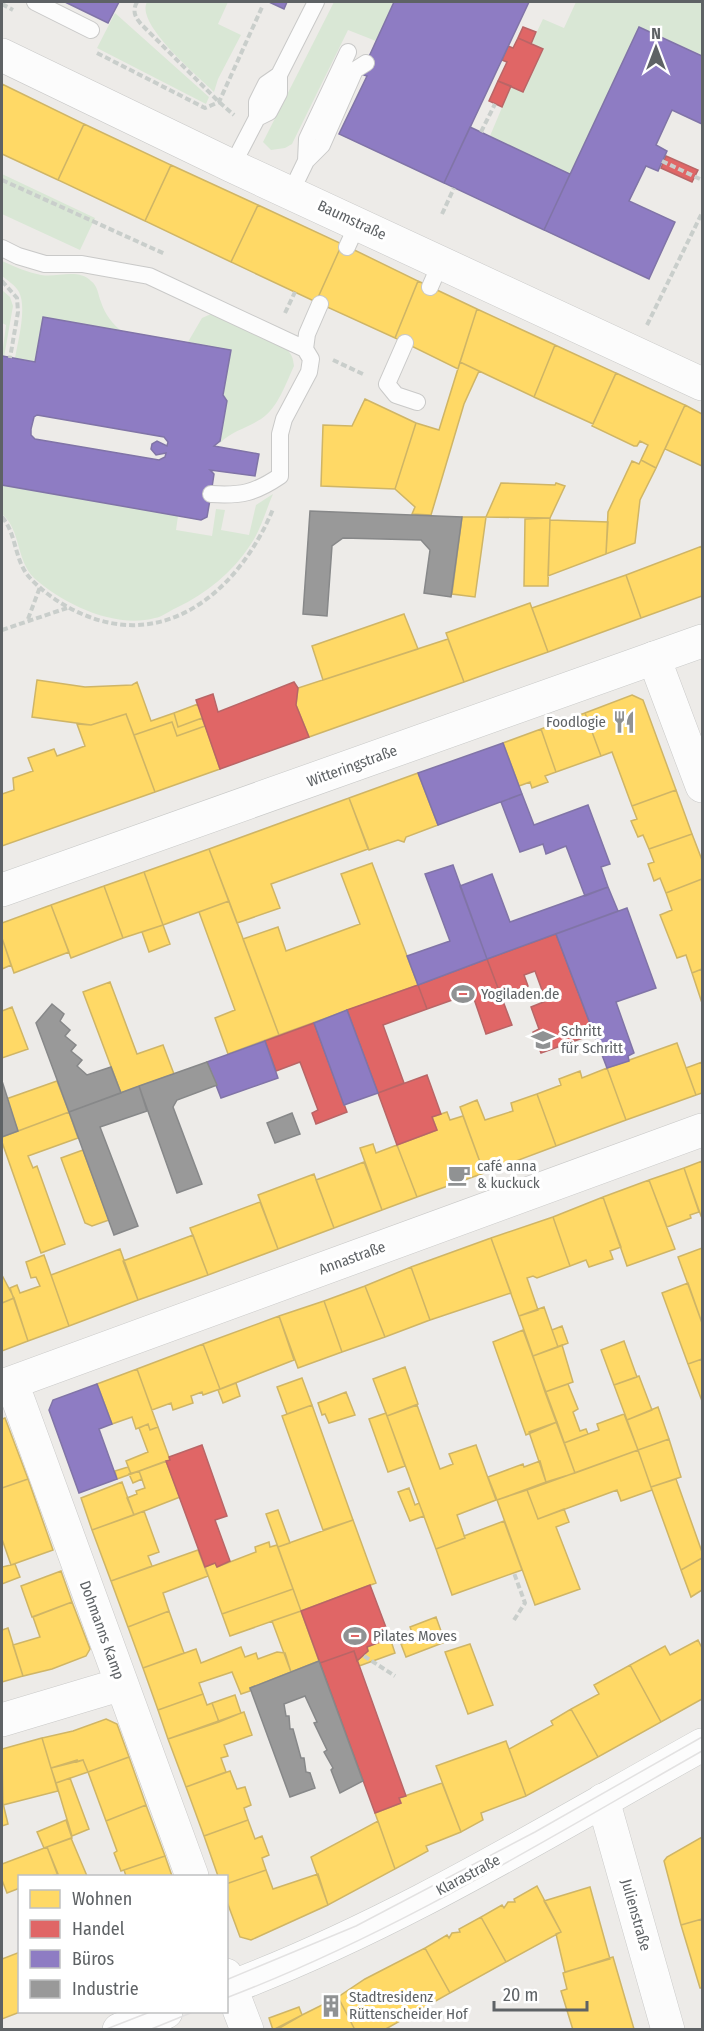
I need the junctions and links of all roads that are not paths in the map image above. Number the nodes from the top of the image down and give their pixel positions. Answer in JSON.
{"nodes":[{"id":1,"x":35,"y":2,"type":"edge"},
{"id":2,"x":316,"y":2,"type":"edge"},
{"id":3,"x":91,"y":30,"type":"dead end"},
{"id":4,"x":348,"y":52,"type":"dead end"},
{"id":5,"x":2,"y":55,"type":"edge"},
{"id":6,"x":366,"y":63,"type":"dead end"},
{"id":7,"x":306,"y":161,"type":"junction"},
{"id":8,"x":232,"y":166,"type":"junction"},
{"id":9,"x":291,"y":192,"type":"junction"},
{"id":10,"x":2,"y":248,"type":"edge"},
{"id":11,"x":320,"y":304,"type":"dead end"},
{"id":12,"x":405,"y":343,"type":"dead end"},
{"id":13,"x":305,"y":349,"type":"junction"},
{"id":14,"x":702,"y":384,"type":"edge"},
{"id":15,"x":417,"y":402,"type":"dead end"},
{"id":16,"x":211,"y":494,"type":"dead end"},
{"id":17,"x":702,"y":641,"type":"edge"},
{"id":18,"x":654,"y":658,"type":"junction"},
{"id":19,"x":702,"y":786,"type":"edge"},
{"id":20,"x":2,"y":890,"type":"edge"},
{"id":21,"x":702,"y":1130,"type":"edge"},
{"id":22,"x":7,"y":1384,"type":"edge"},
{"id":23,"x":122,"y":1684,"type":"junction"},
{"id":24,"x":2,"y":1720,"type":"edge"},
{"id":25,"x":702,"y":1745,"type":"edge"},
{"id":26,"x":603,"y":1800,"type":"junction"},
{"id":27,"x":192,"y":1875,"type":"edge"},
{"id":28,"x":228,"y":1984,"type":"edge"},
{"id":29,"x":163,"y":2013,"type":"edge"},
{"id":30,"x":119,"y":2030,"type":"edge"},
{"id":31,"x":247,"y":2030,"type":"edge"},
{"id":32,"x":668,"y":2030,"type":"edge"}],
"edges":[{"from":1,"to":3,"type":"lane"},
{"from":2,"to":8,"type":"lane"},
{"from":4,"to":7,"type":"lane"},
{"from":5,"to":8,"type":"street","name":"Baumstraße"},
{"from":6,"to":7,"type":"lane"},
{"from":7,"to":9,"type":"lane"},
{"from":8,"to":9,"type":"street","name":"Baumstraße"},
{"from":9,"to":14,"type":"street","name":"Baumstraße"},
{"from":10,"to":13,"type":"lane"},
{"from":11,"to":13,"type":"lane"},
{"from":12,"to":15,"type":"lane"},
{"from":13,"to":16,"type":"lane"},
{"from":17,"to":18,"type":"street","name":"Witteringstraße"},
{"from":18,"to":19,"type":"street"},
{"from":18,"to":20,"type":"street","name":"Witteringstraße"},
{"from":21,"to":22,"type":"street","name":"Annastraße"},
{"from":22,"to":23,"type":"street","name":"Dohmanns Kamp"},
{"from":23,"to":24,"type":"street"},
{"from":23,"to":27,"type":"street","name":"Dohmanns Kamp"},
{"from":25,"to":26,"type":"street","name":"Klarastraße"},
{"from":26,"to":28,"type":"street","name":"Klarastraße"},
{"from":26,"to":32,"type":"street","name":"Julienstraße"},
{"from":28,"to":31,"type":"street"},
{"from":29,"to":30,"type":"street"}]}
